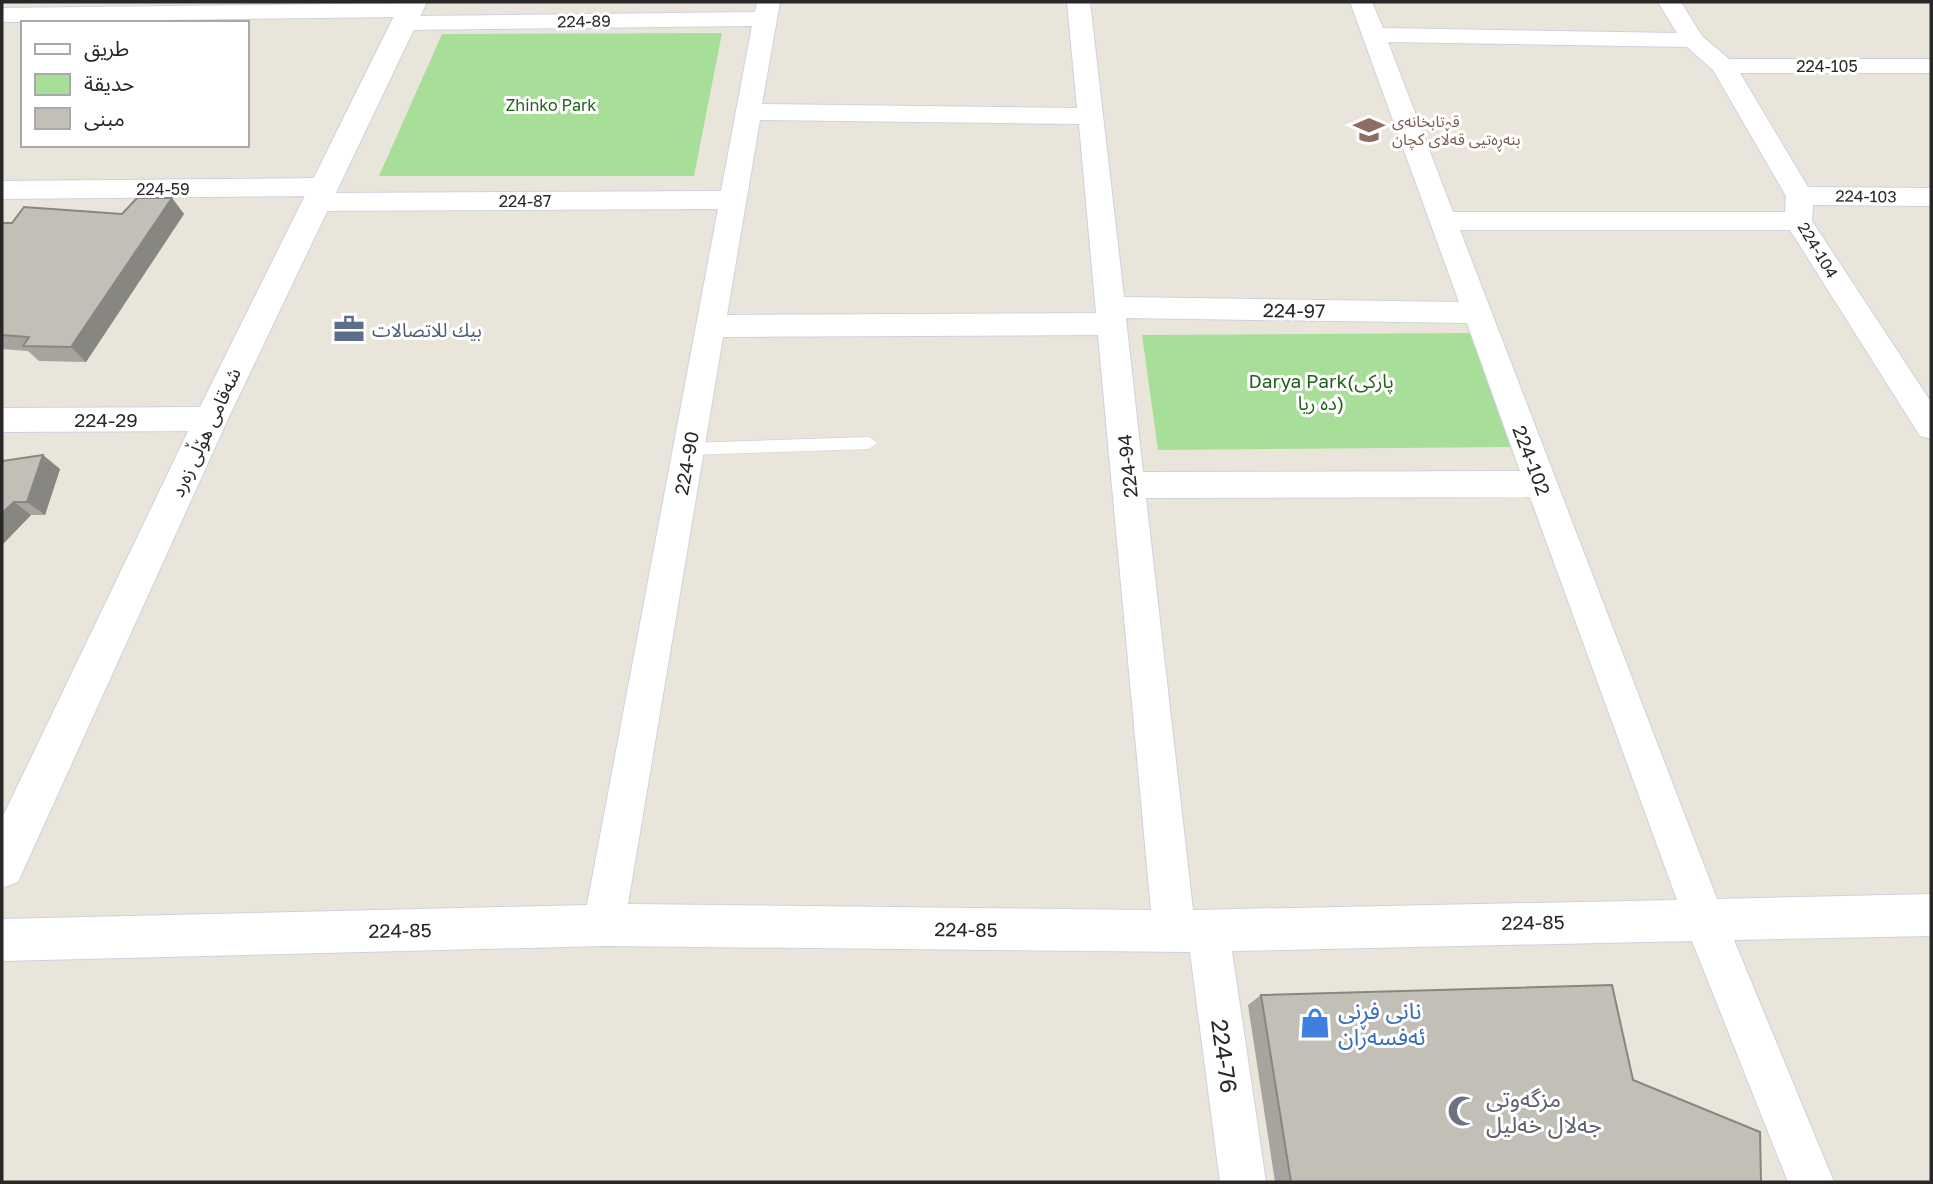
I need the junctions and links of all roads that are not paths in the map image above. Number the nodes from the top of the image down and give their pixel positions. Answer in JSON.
{"nodes":[{"id":1,"x":1079,"y":2,"type":"edge"},
{"id":2,"x":1361,"y":2,"type":"edge"},
{"id":3,"x":1670,"y":2,"type":"edge"},
{"id":4,"x":117,"y":8,"type":"edge"},
{"id":5,"x":766,"y":10,"type":"edge"},
{"id":6,"x":410,"y":12,"type":"edge"},
{"id":7,"x":2,"y":15,"type":"edge"},
{"id":8,"x":1372,"y":35,"type":"junction"},
{"id":9,"x":1693,"y":40,"type":"junction"},
{"id":10,"x":1723,"y":66,"type":"junction"},
{"id":11,"x":1931,"y":66,"type":"edge"},
{"id":12,"x":748,"y":112,"type":"junction"},
{"id":13,"x":1091,"y":116,"type":"junction"},
{"id":14,"x":2,"y":190,"type":"edge"},
{"id":15,"x":320,"y":195,"type":"junction"},
{"id":16,"x":1931,"y":197,"type":"edge"},
{"id":17,"x":733,"y":200,"type":"junction"},
{"id":18,"x":1799,"y":208,"type":"junction"},
{"id":19,"x":1442,"y":221,"type":"junction"},
{"id":20,"x":1477,"y":313,"type":"junction"},
{"id":21,"x":1111,"y":316,"type":"junction"},
{"id":22,"x":710,"y":326,"type":"junction"},
{"id":23,"x":211,"y":419,"type":"junction"},
{"id":24,"x":2,"y":420,"type":"edge"},
{"id":25,"x":1931,"y":427,"type":"edge"},
{"id":26,"x":869,"y":443,"type":"dead end"},
{"id":27,"x":688,"y":449,"type":"junction"},
{"id":28,"x":1542,"y":484,"type":"junction"},
{"id":29,"x":1129,"y":485,"type":"junction"},
{"id":30,"x":2,"y":866,"type":"edge"},
{"id":31,"x":1931,"y":915,"type":"edge"},
{"id":32,"x":1704,"y":918,"type":"junction"},
{"id":33,"x":604,"y":925,"type":"junction"},
{"id":34,"x":1191,"y":930,"type":"junction"},
{"id":35,"x":2,"y":940,"type":"edge"},
{"id":36,"x":1243,"y":1182,"type":"edge"},
{"id":37,"x":1811,"y":1182,"type":"edge"}],
"edges":[{"from":1,"to":13,"type":"street","name":"224-94"},
{"from":2,"to":8,"type":"street","name":"224-102"},
{"from":3,"to":9,"type":"street","name":"224-104"},
{"from":4,"to":6,"type":"street","name":"224-89"},
{"from":4,"to":7,"type":"street","name":"224-89"},
{"from":5,"to":6,"type":"street","name":"224-89"},
{"from":5,"to":12,"type":"street","name":"224-90"},
{"from":6,"to":15,"type":"street","name":"شەقامی هۆڵی زەرد"},
{"from":8,"to":9,"type":"street"},
{"from":8,"to":19,"type":"street","name":"224-102"},
{"from":9,"to":10,"type":"street","name":"224-104"},
{"from":10,"to":11,"type":"street","name":"224-105"},
{"from":10,"to":18,"type":"street","name":"224-104"},
{"from":12,"to":13,"type":"street"},
{"from":12,"to":17,"type":"street","name":"224-90"},
{"from":13,"to":21,"type":"street","name":"224-94"},
{"from":14,"to":15,"type":"street","name":"224-59"},
{"from":15,"to":17,"type":"street","name":"224-87"},
{"from":15,"to":23,"type":"street","name":"شەقامی هۆڵی زەرد"},
{"from":16,"to":18,"type":"street","name":"224-103"},
{"from":17,"to":22,"type":"street","name":"224-90"},
{"from":18,"to":19,"type":"street","name":"224-103"},
{"from":18,"to":25,"type":"street","name":"224-104"},
{"from":19,"to":20,"type":"street","name":"224-102"},
{"from":20,"to":21,"type":"street","name":"224-97"},
{"from":20,"to":28,"type":"street","name":"224-102"},
{"from":21,"to":22,"type":"street","name":"224-97"},
{"from":21,"to":29,"type":"street","name":"224-94"},
{"from":22,"to":27,"type":"street","name":"224-90"},
{"from":23,"to":24,"type":"street","name":"224-29"},
{"from":23,"to":30,"type":"street","name":"شەقامی هۆڵی زەرد"},
{"from":26,"to":27,"type":"lane"},
{"from":27,"to":33,"type":"street","name":"224-90"},
{"from":28,"to":29,"type":"street"},
{"from":28,"to":32,"type":"street","name":"224-102"},
{"from":29,"to":34,"type":"street","name":"224-94"},
{"from":31,"to":32,"type":"street","name":"224-85"},
{"from":32,"to":34,"type":"street","name":"224-85"},
{"from":32,"to":37,"type":"street","name":"224-102"},
{"from":33,"to":34,"type":"street","name":"224-85"},
{"from":33,"to":35,"type":"street","name":"224-85"},
{"from":34,"to":36,"type":"street","name":"224-76"}]}
